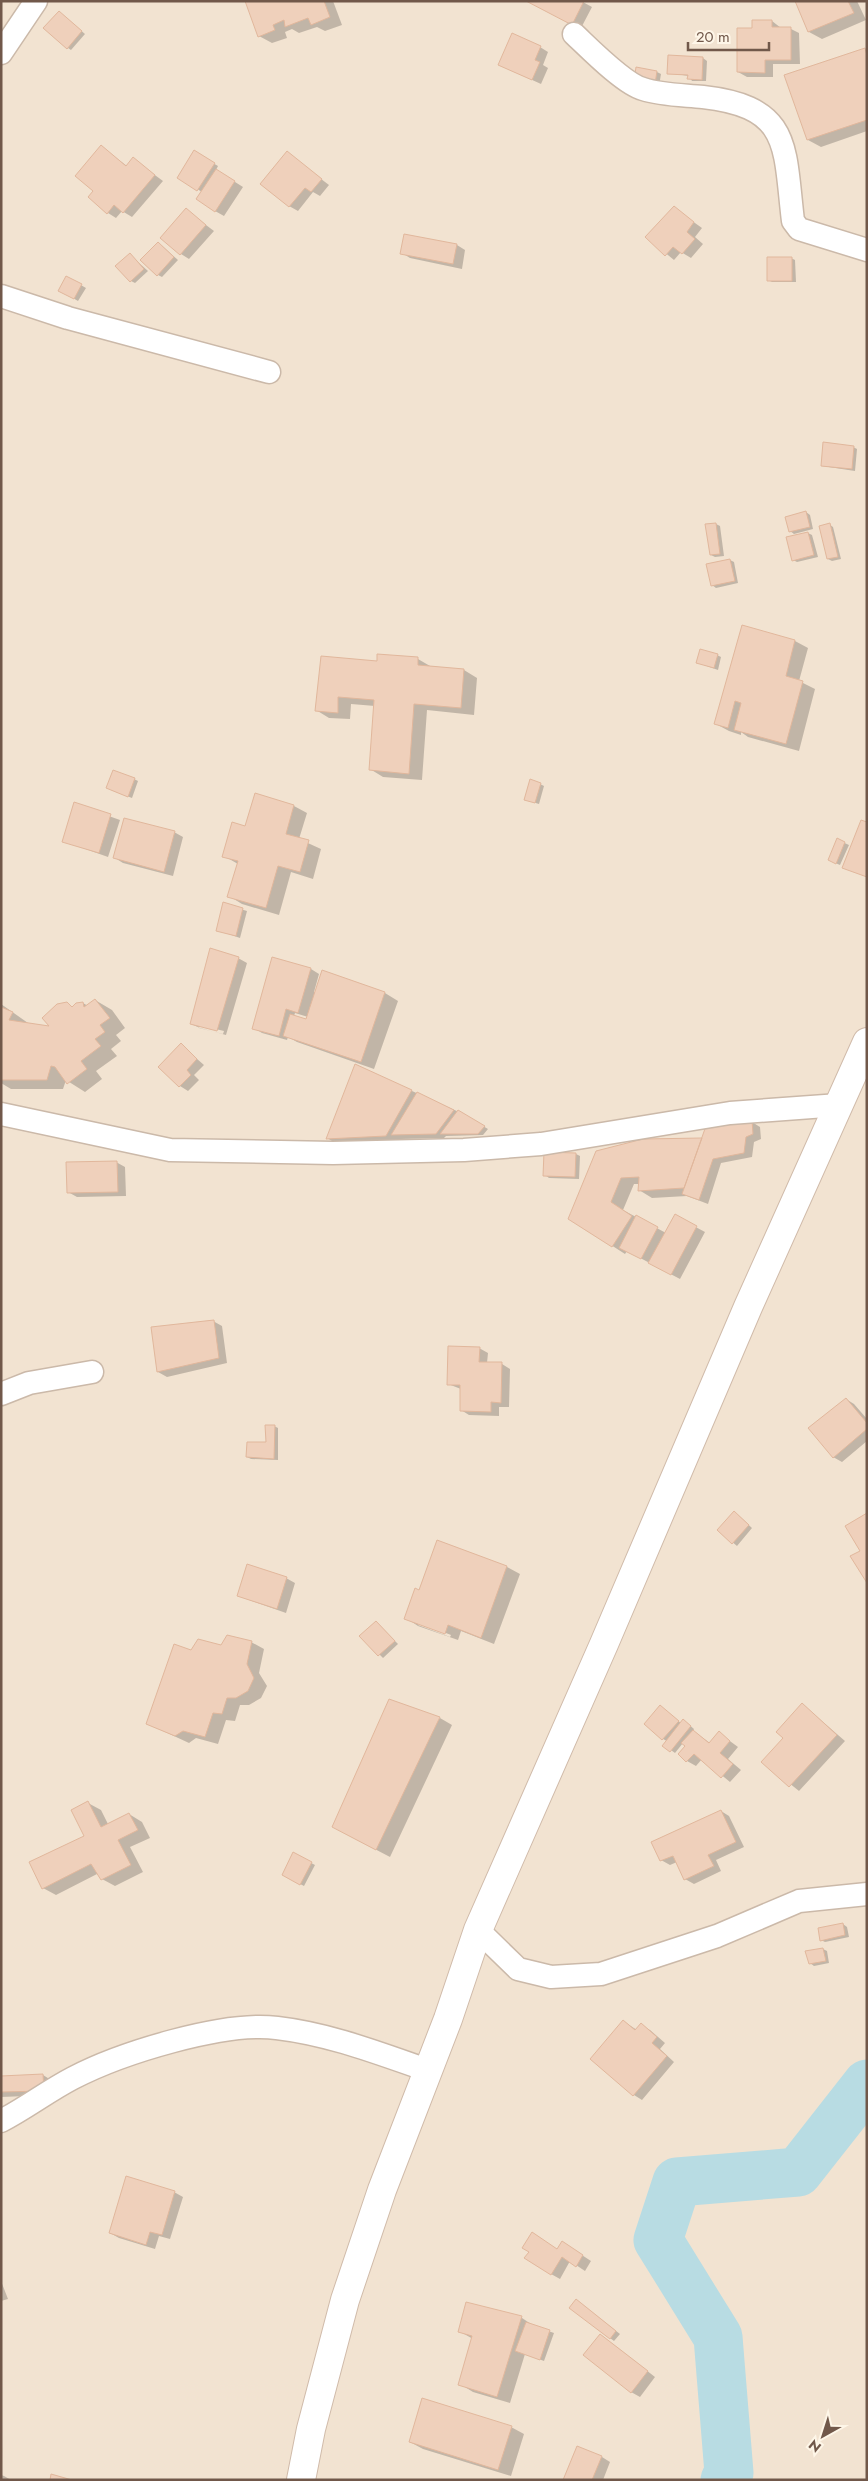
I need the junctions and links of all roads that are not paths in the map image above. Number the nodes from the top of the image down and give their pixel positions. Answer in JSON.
{"nodes":[{"id":1,"x":36,"y":1,"type":"edge"},
{"id":2,"x":574,"y":34,"type":"dead end"},
{"id":3,"x":1,"y":53,"type":"edge"},
{"id":4,"x":867,"y":250,"type":"edge"},
{"id":5,"x":1,"y":296,"type":"edge"},
{"id":6,"x":269,"y":372,"type":"dead end"},
{"id":7,"x":867,"y":1042,"type":"edge"},
{"id":8,"x":839,"y":1105,"type":"junction"},
{"id":9,"x":1,"y":1114,"type":"edge"},
{"id":10,"x":92,"y":1372,"type":"dead end"},
{"id":11,"x":1,"y":1394,"type":"edge"},
{"id":12,"x":867,"y":1894,"type":"edge"},
{"id":13,"x":478,"y":1930,"type":"junction"},
{"id":14,"x":427,"y":2070,"type":"junction"},
{"id":15,"x":1,"y":2121,"type":"edge"},
{"id":16,"x":301,"y":2480,"type":"edge"}],
"edges":[{"from":1,"to":3,"type":"street"},
{"from":2,"to":4,"type":"street"},
{"from":5,"to":6,"type":"street"},
{"from":7,"to":8,"type":"main road"},
{"from":8,"to":9,"type":"street"},
{"from":8,"to":13,"type":"main road"},
{"from":10,"to":11,"type":"street"},
{"from":12,"to":13,"type":"street"},
{"from":13,"to":14,"type":"main road"},
{"from":14,"to":15,"type":"street"},
{"from":14,"to":16,"type":"main road"}]}
